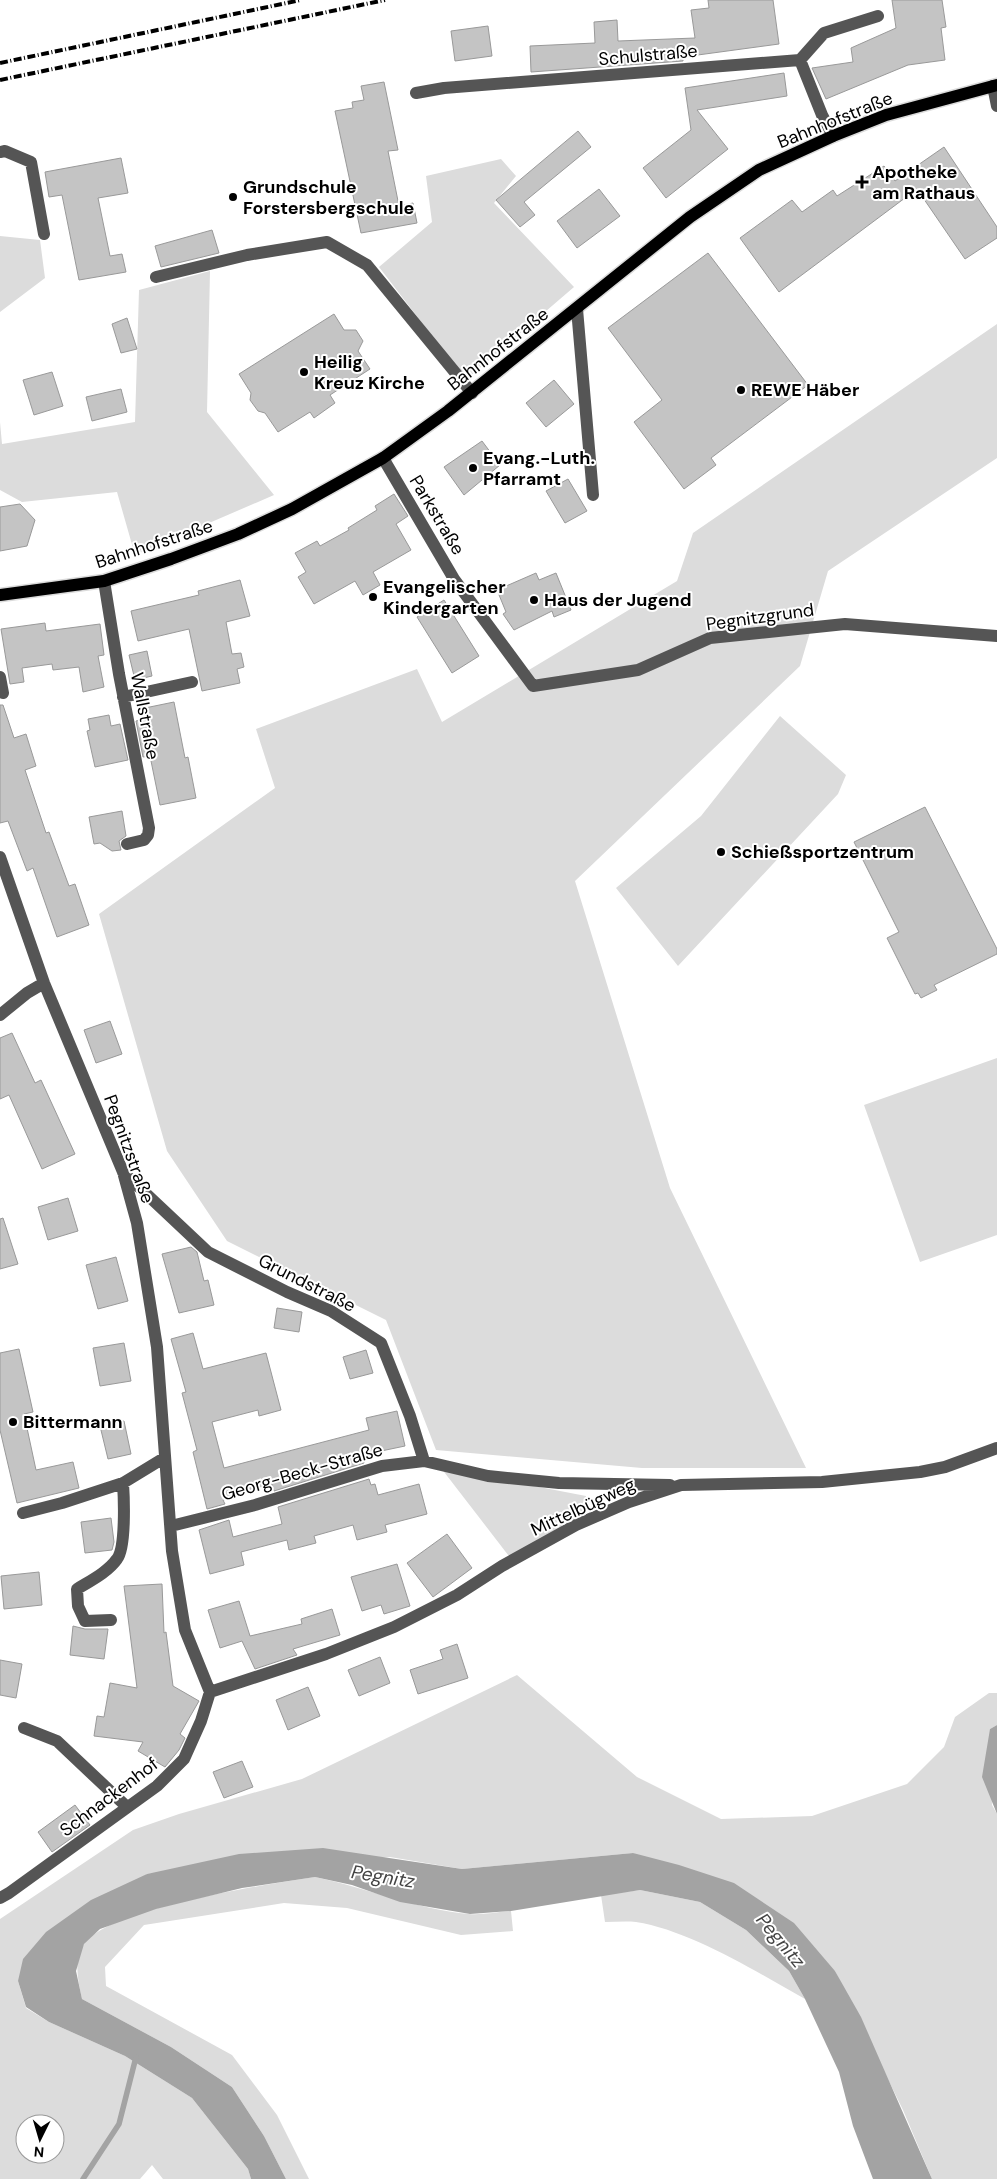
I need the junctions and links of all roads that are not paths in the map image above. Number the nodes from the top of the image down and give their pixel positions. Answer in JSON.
{"nodes":[{"id":1,"x":878,"y":16,"type":"dead end"},
{"id":2,"x":800,"y":60,"type":"junction"},
{"id":3,"x":995,"y":86,"type":"edge"},
{"id":4,"x":416,"y":93,"type":"dead end"},
{"id":5,"x":997,"y":106,"type":"edge"},
{"id":6,"x":833,"y":136,"type":"junction"},
{"id":7,"x":0,"y":152,"type":"edge"},
{"id":8,"x":44,"y":234,"type":"dead end"},
{"id":9,"x":156,"y":277,"type":"dead end"},
{"id":10,"x":576,"y":309,"type":"junction"},
{"id":11,"x":472,"y":393,"type":"junction"},
{"id":12,"x":383,"y":458,"type":"junction"},
{"id":13,"x":593,"y":495,"type":"dead end"},
{"id":14,"x":104,"y":580,"type":"junction"},
{"id":15,"x":0,"y":595,"type":"edge"},
{"id":16,"x":997,"y":636,"type":"edge"},
{"id":17,"x":0,"y":677,"type":"edge"},
{"id":18,"x":192,"y":682,"type":"dead end"},
{"id":19,"x":533,"y":686,"type":"joint"},
{"id":20,"x":3,"y":693,"type":"dead end"},
{"id":21,"x":123,"y":697,"type":"junction"},
{"id":22,"x":127,"y":844,"type":"dead end"},
{"id":23,"x":0,"y":857,"type":"edge"},
{"id":24,"x":44,"y":983,"type":"junction"},
{"id":25,"x":0,"y":1015,"type":"edge"},
{"id":26,"x":123,"y":1172,"type":"junction"},
{"id":27,"x":997,"y":1448,"type":"edge"},
{"id":28,"x":164,"y":1458,"type":"junction"},
{"id":29,"x":424,"y":1461,"type":"junction"},
{"id":30,"x":123,"y":1483,"type":"junction"},
{"id":31,"x":681,"y":1485,"type":"junction"},
{"id":32,"x":22,"y":1513,"type":"dead end"},
{"id":33,"x":171,"y":1526,"type":"junction"},
{"id":34,"x":111,"y":1620,"type":"dead end"},
{"id":35,"x":210,"y":1692,"type":"junction"},
{"id":36,"x":24,"y":1728,"type":"dead end"},
{"id":37,"x":127,"y":1807,"type":"junction"},
{"id":38,"x":0,"y":1898,"type":"edge"}],
"edges":[{"from":1,"to":2,"type":"street"},
{"from":2,"to":4,"type":"street","name":"Schulstraße"},
{"from":2,"to":6,"type":"street"},
{"from":3,"to":5,"type":"street"},
{"from":3,"to":6,"type":"main road","name":"Bahnhofstraße"},
{"from":6,"to":10,"type":"main road","name":"Bahnhofstraße"},
{"from":7,"to":8,"type":"street"},
{"from":9,"to":11,"type":"street"},
{"from":10,"to":11,"type":"main road","name":"Bahnhofstraße"},
{"from":10,"to":13,"type":"street"},
{"from":11,"to":12,"type":"main road","name":"Bahnhofstraße"},
{"from":12,"to":14,"type":"main road","name":"Bahnhofstraße"},
{"from":12,"to":19,"type":"street","name":"Parkstraße"},
{"from":14,"to":15,"type":"main road","name":"Bahnhofstraße"},
{"from":14,"to":21,"type":"street","name":"Wallstraße"},
{"from":16,"to":19,"type":"street","name":"Pegnitzgrund"},
{"from":17,"to":20,"type":"street"},
{"from":18,"to":21,"type":"street"},
{"from":21,"to":22,"type":"street","name":"Wallstraße"},
{"from":23,"to":24,"type":"street","name":"Pegnitzstraße"},
{"from":24,"to":25,"type":"street"},
{"from":24,"to":26,"type":"street","name":"Pegnitzstraße"},
{"from":26,"to":28,"type":"street","name":"Pegnitzstraße"},
{"from":26,"to":29,"type":"street","name":"Grundstraße"},
{"from":27,"to":31,"type":"street","name":"Mittelbügweg"},
{"from":28,"to":30,"type":"street"},
{"from":28,"to":33,"type":"street","name":"Pegnitzstraße"},
{"from":29,"to":31,"type":"street","name":"Georg-Beck-Straße"},
{"from":29,"to":33,"type":"street","name":"Georg-Beck-Straße"},
{"from":30,"to":32,"type":"street"},
{"from":30,"to":34,"type":"street"},
{"from":31,"to":35,"type":"street","name":"Mittelbügweg"},
{"from":33,"to":35,"type":"street"},
{"from":35,"to":37,"type":"street","name":"Schnackenhof"},
{"from":36,"to":37,"type":"street"},
{"from":37,"to":38,"type":"street","name":"Schnackenhof"}]}
